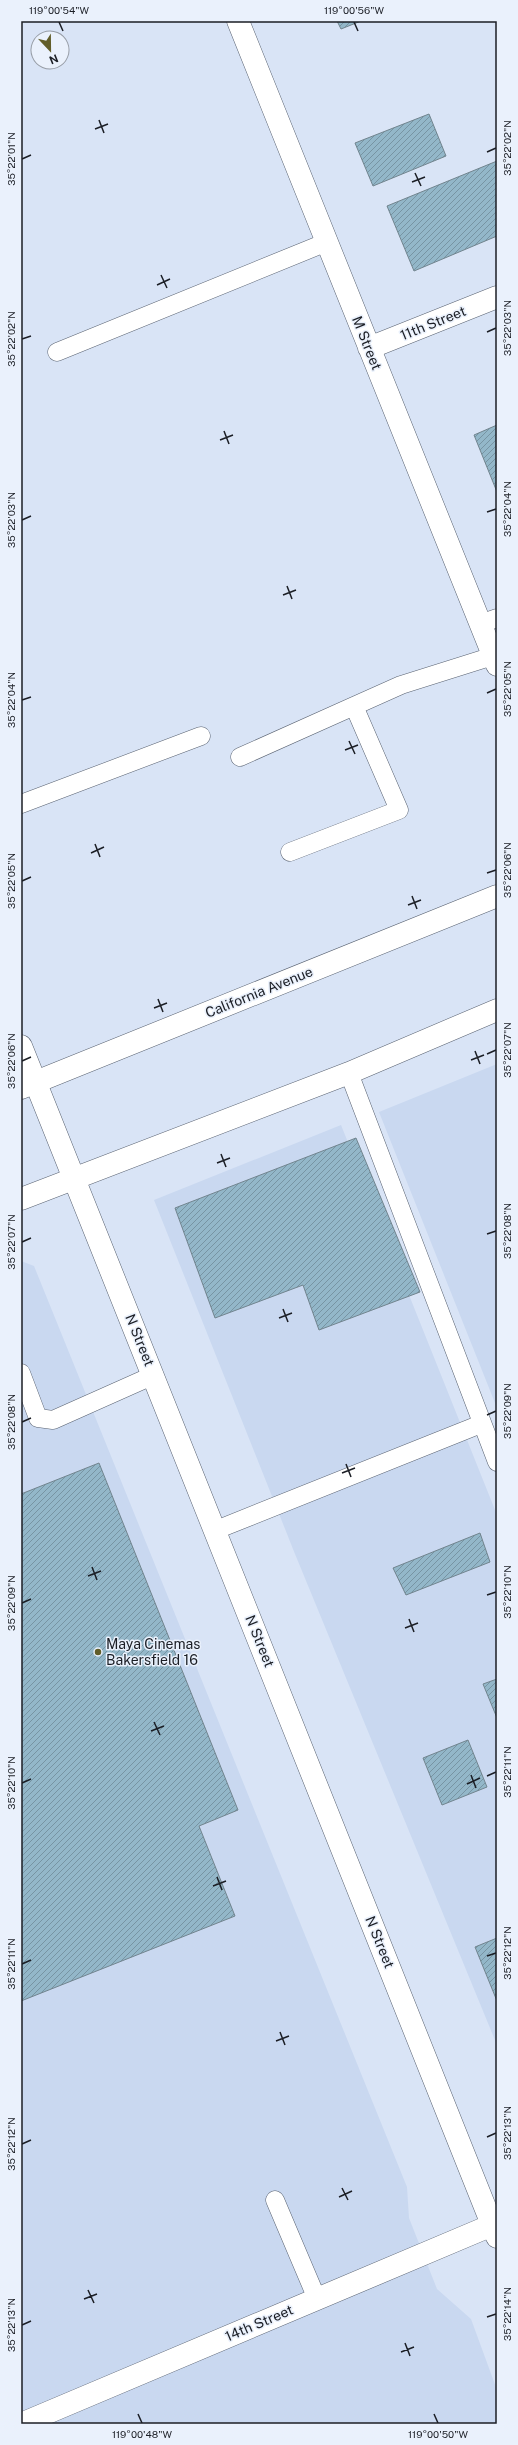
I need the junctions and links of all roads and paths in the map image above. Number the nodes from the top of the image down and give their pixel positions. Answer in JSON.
{"nodes":[{"id":1,"x":238,"y":21,"type":"edge"},
{"id":2,"x":327,"y":242,"type":"junction"},
{"id":3,"x":497,"y":297,"type":"edge"},
{"id":4,"x":370,"y":348,"type":"junction"},
{"id":5,"x":57,"y":352,"type":"dead end"},
{"id":6,"x":489,"y":621,"type":"edge"},
{"id":7,"x":495,"y":660,"type":"edge"},
{"id":8,"x":354,"y":706,"type":"junction"},
{"id":9,"x":201,"y":736,"type":"dead end"},
{"id":10,"x":240,"y":757,"type":"dead end"},
{"id":11,"x":21,"y":804,"type":"edge"},
{"id":12,"x":290,"y":852,"type":"dead end"},
{"id":13,"x":497,"y":896,"type":"edge"},
{"id":14,"x":497,"y":1010,"type":"edge"},
{"id":15,"x":21,"y":1046,"type":"edge"},
{"id":16,"x":349,"y":1073,"type":"junction"},
{"id":17,"x":28,"y":1085,"type":"edge"},
{"id":18,"x":74,"y":1178,"type":"junction"},
{"id":19,"x":21,"y":1199,"type":"edge"},
{"id":20,"x":21,"y":1373,"type":"edge"},
{"id":21,"x":154,"y":1376,"type":"junction"},
{"id":22,"x":482,"y":1424,"type":"junction"},
{"id":23,"x":497,"y":1462,"type":"edge"},
{"id":24,"x":216,"y":1530,"type":"junction"},
{"id":25,"x":275,"y":2200,"type":"dead end"},
{"id":26,"x":495,"y":2228,"type":"edge"},
{"id":27,"x":317,"y":2299,"type":"junction"},
{"id":28,"x":21,"y":2424,"type":"edge"}],
"edges":[{"from":1,"to":2,"type":"street","name":"M Street"},
{"from":2,"to":4,"type":"street","name":"M Street"},
{"from":2,"to":5,"type":"lane"},
{"from":3,"to":4,"type":"street","name":"11th Street"},
{"from":4,"to":6,"type":"street","name":"M Street"},
{"from":6,"to":7,"type":"street","name":"M Street"},
{"from":7,"to":8,"type":"lane"},
{"from":8,"to":10,"type":"lane"},
{"from":8,"to":12,"type":"lane"},
{"from":9,"to":11,"type":"lane"},
{"from":13,"to":17,"type":"street","name":"California Avenue"},
{"from":14,"to":16,"type":"street"},
{"from":15,"to":17,"type":"street","name":"N Street"},
{"from":16,"to":18,"type":"street"},
{"from":16,"to":22,"type":"lane"},
{"from":17,"to":18,"type":"street","name":"N Street"},
{"from":18,"to":19,"type":"street"},
{"from":18,"to":21,"type":"street","name":"N Street"},
{"from":20,"to":21,"type":"lane"},
{"from":21,"to":24,"type":"street","name":"N Street"},
{"from":22,"to":23,"type":"lane"},
{"from":22,"to":24,"type":"lane"},
{"from":24,"to":26,"type":"street","name":"N Street"},
{"from":25,"to":27,"type":"lane"},
{"from":26,"to":27,"type":"street","name":"14th Street"},
{"from":27,"to":28,"type":"street","name":"14th Street"}]}
